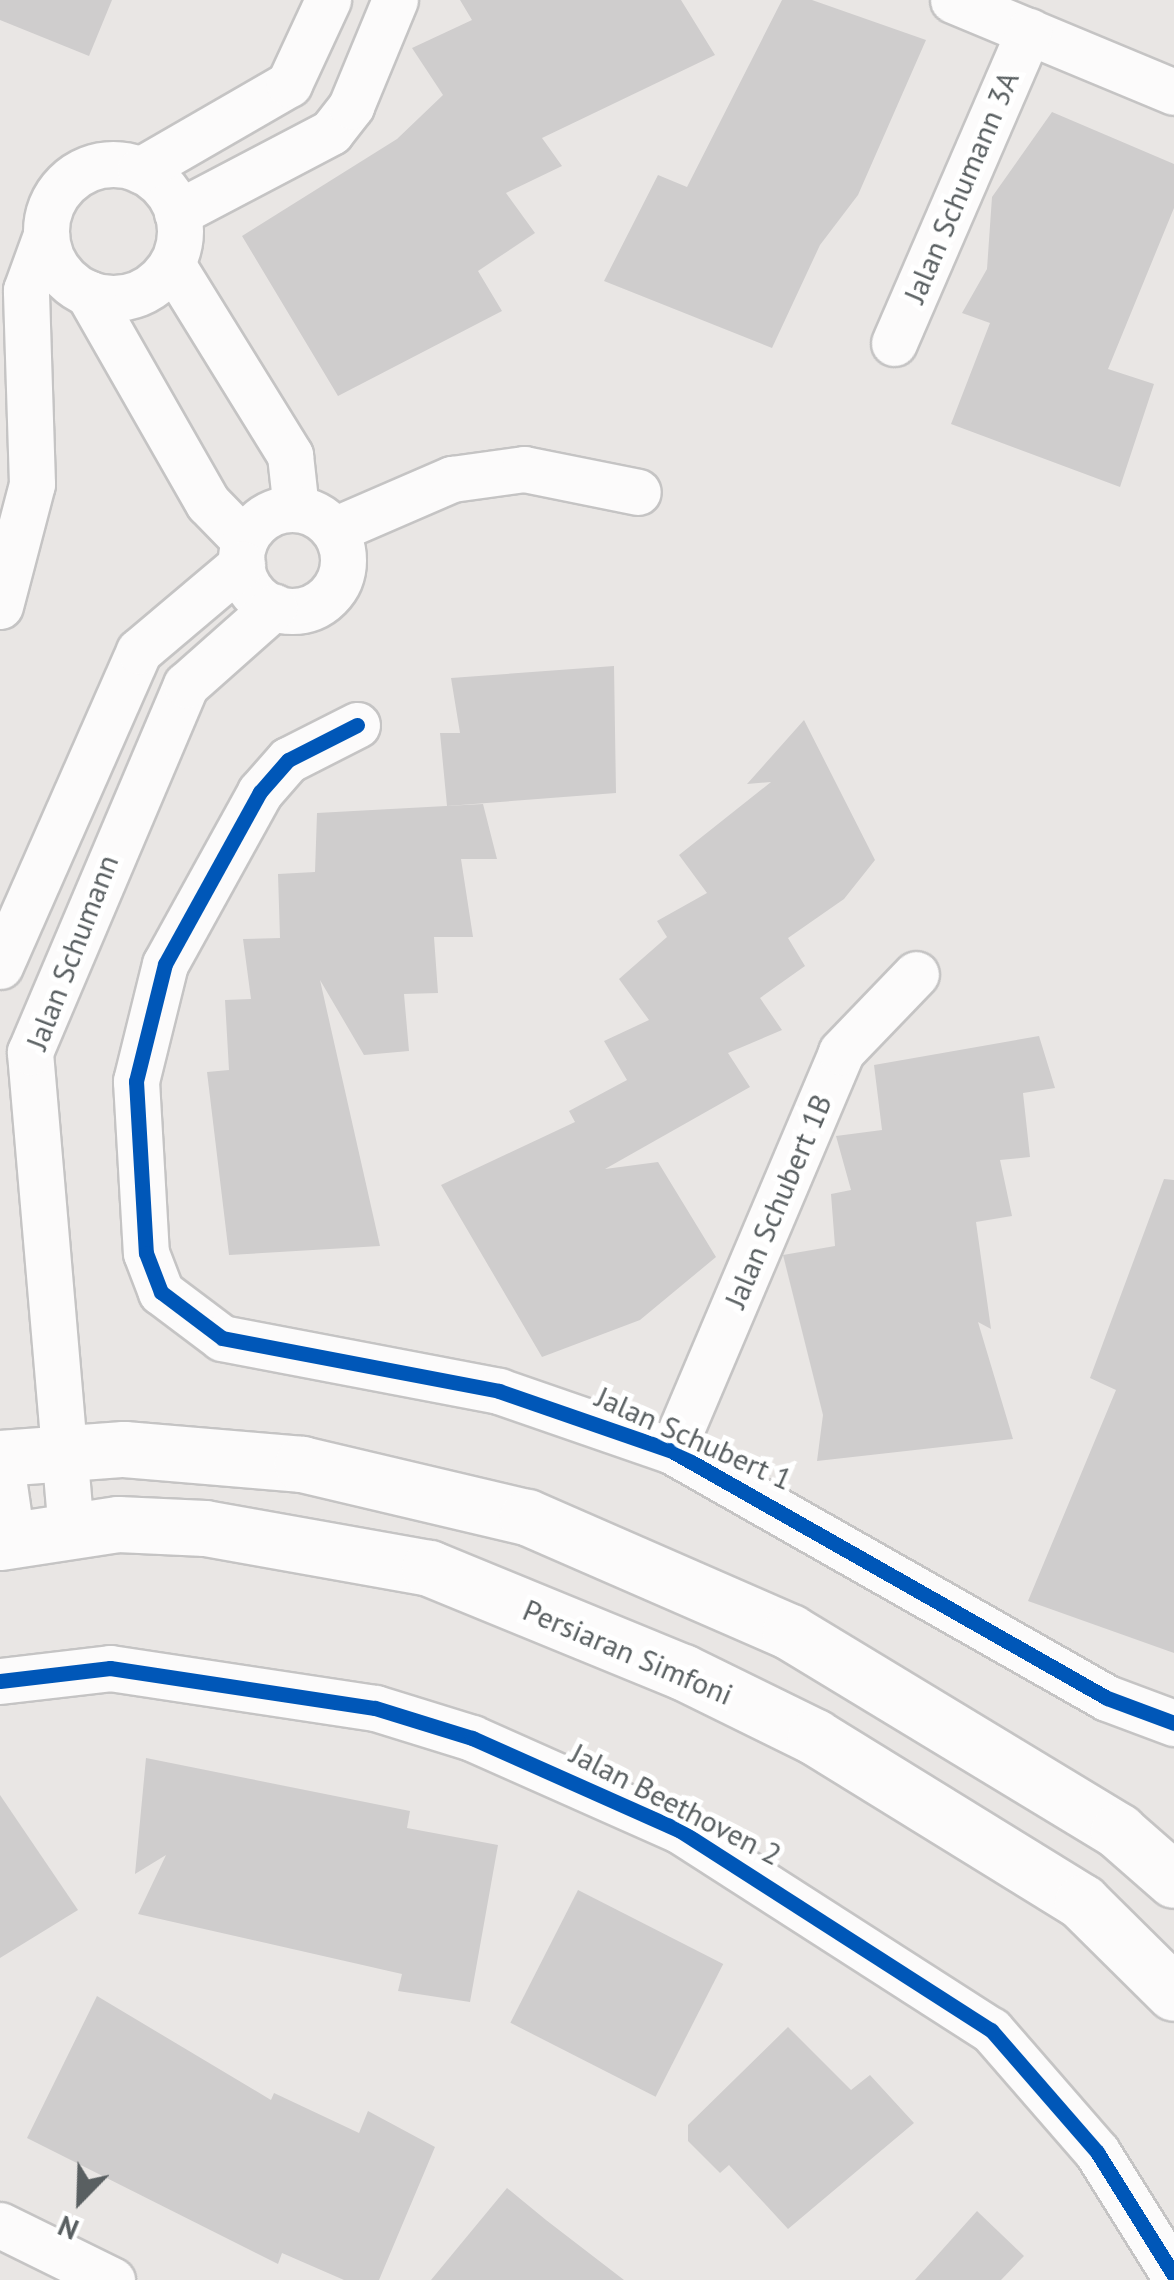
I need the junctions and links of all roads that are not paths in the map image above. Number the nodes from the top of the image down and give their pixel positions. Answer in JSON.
{"nodes":[{"id":1,"x":328,"y":0,"type":"edge"},
{"id":2,"x":395,"y":0,"type":"edge"},
{"id":3,"x":953,"y":0,"type":"edge"},
{"id":4,"x":1029,"y":31,"type":"junction"},
{"id":5,"x":289,"y":84,"type":"junction"},
{"id":6,"x":1174,"y":92,"type":"edge"},
{"id":7,"x":351,"y":106,"type":"junction"},
{"id":8,"x":140,"y":170,"type":"junction"},
{"id":9,"x":177,"y":213,"type":"junction"},
{"id":10,"x":46,"y":235,"type":"junction"},
{"id":11,"x":172,"y":264,"type":"junction"},
{"id":12,"x":88,"y":293,"type":"junction"},
{"id":13,"x":894,"y":343,"type":"dead end"},
{"id":14,"x":638,"y":492,"type":"dead end"},
{"id":15,"x":315,"y":519,"type":"junction"},
{"id":16,"x":243,"y":552,"type":"junction"},
{"id":17,"x":0,"y":606,"type":"edge"},
{"id":18,"x":274,"y":607,"type":"junction"},
{"id":19,"x":357,"y":725,"type":"dead end"},
{"id":20,"x":0,"y":966,"type":"edge"},
{"id":21,"x":916,"y":974,"type":"dead end"},
{"id":22,"x":672,"y":1451,"type":"junction"},
{"id":23,"x":58,"y":1454,"type":"junction"},
{"id":24,"x":0,"y":1458,"type":"edge"},
{"id":25,"x":71,"y":1531,"type":"junction"},
{"id":26,"x":6,"y":1541,"type":"edge"},
{"id":27,"x":0,"y":1682,"type":"edge"},
{"id":28,"x":1174,"y":1723,"type":"edge"},
{"id":29,"x":1174,"y":1880,"type":"edge"},
{"id":30,"x":1174,"y":1993,"type":"edge"},
{"id":31,"x":0,"y":2225,"type":"edge"},
{"id":32,"x":1174,"y":2275,"type":"edge"},
{"id":33,"x":112,"y":2280,"type":"edge"}],
"edges":[{"from":1,"to":5,"type":"street"},
{"from":2,"to":7,"type":"street"},
{"from":3,"to":4,"type":"street"},
{"from":4,"to":6,"type":"street"},
{"from":4,"to":13,"type":"street","name":"Jalan Schumann 3A"},
{"from":5,"to":7,"type":"street"},
{"from":5,"to":8,"type":"street"},
{"from":7,"to":9,"type":"street"},
{"from":8,"to":9,"type":"street"},
{"from":8,"to":10,"type":"street"},
{"from":9,"to":11,"type":"street"},
{"from":10,"to":12,"type":"street"},
{"from":10,"to":17,"type":"street"},
{"from":11,"to":12,"type":"street"},
{"from":11,"to":15,"type":"street"},
{"from":12,"to":16,"type":"street"},
{"from":14,"to":15,"type":"street","name":"Jalan Schumann"},
{"from":15,"to":16,"type":"street","name":"Jalan Schumann"},
{"from":15,"to":18,"type":"street"},
{"from":16,"to":18,"type":"street"},
{"from":16,"to":20,"type":"street","name":"Jalan Schumann"},
{"from":18,"to":23,"type":"street","name":"Jalan Schumann"},
{"from":19,"to":22,"type":"street","name":"Jalan Schubert 1"},
{"from":21,"to":22,"type":"street","name":"Jalan Schubert 1B"},
{"from":22,"to":28,"type":"street","name":"Jalan Schubert 1"},
{"from":23,"to":24,"type":"street"},
{"from":23,"to":25,"type":"street","name":"Jalan Schumann"},
{"from":23,"to":29,"type":"street"},
{"from":24,"to":26,"type":"street"},
{"from":25,"to":26,"type":"street","name":"Persiaran Simfoni"},
{"from":25,"to":30,"type":"street","name":"Persiaran Simfoni"},
{"from":27,"to":32,"type":"street","name":"Jalan Beethoven 2"},
{"from":31,"to":33,"type":"street"}]}
